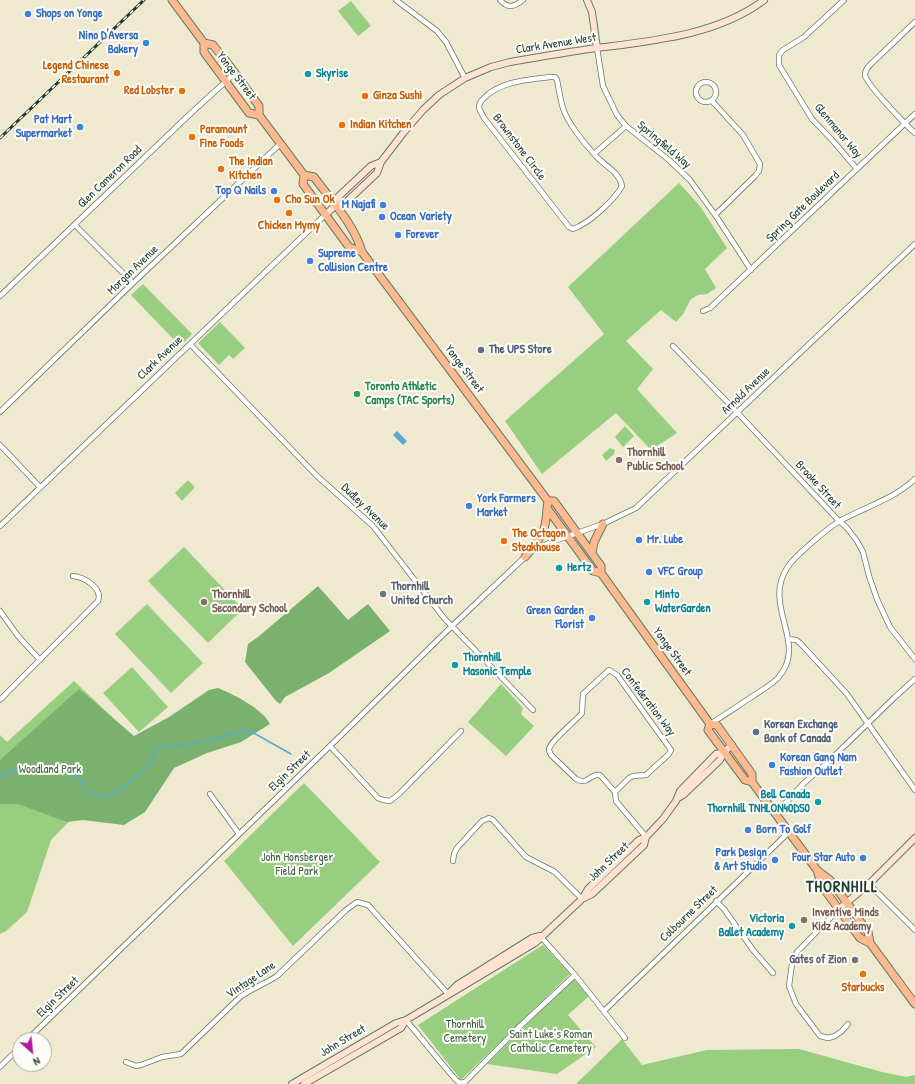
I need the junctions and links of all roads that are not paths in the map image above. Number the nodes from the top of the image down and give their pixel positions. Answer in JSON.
{"nodes":[{"id":1,"x":396,"y":0,"type":"edge"},
{"id":2,"x":500,"y":0,"type":"edge"},
{"id":3,"x":523,"y":0,"type":"edge"},
{"id":4,"x":586,"y":0,"type":"edge"},
{"id":5,"x":764,"y":0,"type":"edge"},
{"id":6,"x":844,"y":0,"type":"edge"},
{"id":7,"x":174,"y":1,"type":"edge"},
{"id":8,"x":915,"y":22,"type":"edge"},
{"id":9,"x":204,"y":43,"type":"junction"},
{"id":10,"x":597,"y":48,"type":"junction"},
{"id":11,"x":235,"y":73,"type":"junction"},
{"id":12,"x":465,"y":78,"type":"junction"},
{"id":13,"x":226,"y":82,"type":"junction"},
{"id":14,"x":712,"y":101,"type":"junction"},
{"id":15,"x":915,"y":114,"type":"edge"},
{"id":16,"x":260,"y":115,"type":"junction"},
{"id":17,"x":905,"y":124,"type":"junction"},
{"id":18,"x":626,"y":126,"type":"junction"},
{"id":19,"x":915,"y":133,"type":"edge"},
{"id":20,"x":280,"y":144,"type":"junction"},
{"id":21,"x":594,"y":154,"type":"junction"},
{"id":22,"x":381,"y":162,"type":"junction"},
{"id":23,"x":857,"y":169,"type":"junction"},
{"id":24,"x":304,"y":175,"type":"junction"},
{"id":25,"x":335,"y":206,"type":"junction"},
{"id":26,"x":326,"y":214,"type":"junction"},
{"id":27,"x":715,"y":215,"type":"junction"},
{"id":28,"x":75,"y":225,"type":"junction"},
{"id":29,"x":915,"y":244,"type":"edge"},
{"id":30,"x":362,"y":252,"type":"junction"},
{"id":31,"x":751,"y":270,"type":"junction"},
{"id":32,"x":133,"y":283,"type":"junction"},
{"id":33,"x":0,"y":296,"type":"edge"},
{"id":34,"x":703,"y":311,"type":"dead end"},
{"id":35,"x":190,"y":344,"type":"junction"},
{"id":36,"x":673,"y":346,"type":"dead end"},
{"id":37,"x":0,"y":412,"type":"edge"},
{"id":38,"x":738,"y":413,"type":"junction"},
{"id":39,"x":0,"y":445,"type":"edge"},
{"id":40,"x":915,"y":479,"type":"edge"},
{"id":41,"x":40,"y":488,"type":"junction"},
{"id":42,"x":548,"y":504,"type":"junction"},
{"id":43,"x":839,"y":522,"type":"junction"},
{"id":44,"x":603,"y":524,"type":"junction"},
{"id":45,"x":0,"y":526,"type":"edge"},
{"id":46,"x":578,"y":533,"type":"junction"},
{"id":47,"x":567,"y":536,"type":"junction"},
{"id":48,"x":592,"y":553,"type":"junction"},
{"id":49,"x":525,"y":557,"type":"junction"},
{"id":50,"x":601,"y":573,"type":"junction"},
{"id":51,"x":73,"y":576,"type":"dead end"},
{"id":52,"x":0,"y":611,"type":"edge"},
{"id":53,"x":452,"y":626,"type":"junction"},
{"id":54,"x":788,"y":639,"type":"junction"},
{"id":55,"x":915,"y":659,"type":"edge"},
{"id":56,"x":40,"y":660,"type":"junction"},
{"id":57,"x":915,"y":679,"type":"edge"},
{"id":58,"x":0,"y":700,"type":"edge"},
{"id":59,"x":533,"y":710,"type":"dead end"},
{"id":60,"x":710,"y":724,"type":"junction"},
{"id":61,"x":867,"y":724,"type":"junction"},
{"id":62,"x":461,"y":731,"type":"dead end"},
{"id":63,"x":330,"y":746,"type":"junction"},
{"id":64,"x":732,"y":746,"type":"junction"},
{"id":65,"x":724,"y":752,"type":"junction"},
{"id":66,"x":752,"y":782,"type":"junction"},
{"id":67,"x":915,"y":790,"type":"edge"},
{"id":68,"x":615,"y":792,"type":"junction"},
{"id":69,"x":210,"y":794,"type":"dead end"},
{"id":70,"x":776,"y":813,"type":"junction"},
{"id":71,"x":789,"y":832,"type":"junction"},
{"id":72,"x":239,"y":834,"type":"junction"},
{"id":73,"x":646,"y":837,"type":"junction"},
{"id":74,"x":915,"y":838,"type":"edge"},
{"id":75,"x":454,"y":861,"type":"dead end"},
{"id":76,"x":817,"y":870,"type":"junction"},
{"id":77,"x":869,"y":884,"type":"junction"},
{"id":78,"x":582,"y":899,"type":"junction"},
{"id":79,"x":716,"y":901,"type":"junction"},
{"id":80,"x":847,"y":903,"type":"junction"},
{"id":81,"x":839,"y":909,"type":"junction"},
{"id":82,"x":915,"y":930,"type":"edge"},
{"id":83,"x":540,"y":936,"type":"junction"},
{"id":84,"x":870,"y":943,"type":"junction"},
{"id":85,"x":773,"y":973,"type":"dead end"},
{"id":86,"x":575,"y":975,"type":"junction"},
{"id":87,"x":448,"y":994,"type":"junction"},
{"id":88,"x":915,"y":1004,"type":"edge"},
{"id":89,"x":604,"y":1011,"type":"junction"},
{"id":90,"x":406,"y":1020,"type":"junction"},
{"id":91,"x":848,"y":1024,"type":"dead end"},
{"id":92,"x":35,"y":1032,"type":"edge"},
{"id":93,"x":625,"y":1038,"type":"dead end"},
{"id":94,"x":12,"y":1055,"type":"edge"},
{"id":95,"x":126,"y":1062,"type":"dead end"},
{"id":96,"x":0,"y":1067,"type":"edge"},
{"id":97,"x":460,"y":1083,"type":"edge"},
{"id":98,"x":292,"y":1084,"type":"edge"},
{"id":99,"x":304,"y":1084,"type":"edge"}],
"edges":[{"from":1,"to":12,"type":"street"},
{"from":2,"to":3,"type":"street"},
{"from":4,"to":10,"type":"main road"},
{"from":5,"to":10,"type":"main road","name":"Clark Avenue West"},
{"from":6,"to":23,"type":"street","name":"Glenmanor Way"},
{"from":7,"to":9,"type":"main road","name":"Yonge Street"},
{"from":8,"to":17,"type":"street"},
{"from":9,"to":11,"type":"main road","name":"Yonge Street"},
{"from":9,"to":13,"type":"main road","name":"Yonge Street"},
{"from":10,"to":12,"type":"main road","name":"Clark Avenue West"},
{"from":10,"to":18,"type":"street","name":"Springfield Way"},
{"from":11,"to":13,"type":"street","name":"Glen Cameron Road"},
{"from":11,"to":16,"type":"main road","name":"Yonge Street"},
{"from":12,"to":22,"type":"main road","name":"Clark Avenue West"},
{"from":13,"to":16,"type":"main road","name":"Yonge Street"},
{"from":13,"to":28,"type":"street","name":"Glen Cameron Road"},
{"from":14,"to":14,"type":"street"},
{"from":14,"to":27,"type":"street"},
{"from":15,"to":17,"type":"street","name":"Spring Gate Boulevard"},
{"from":16,"to":20,"type":"main road","name":"Yonge Street"},
{"from":17,"to":19,"type":"street"},
{"from":17,"to":23,"type":"street","name":"Spring Gate Boulevard"},
{"from":18,"to":21,"type":"street"},
{"from":18,"to":27,"type":"street","name":"Springfield Way"},
{"from":20,"to":24,"type":"main road","name":"Yonge Street"},
{"from":20,"to":32,"type":"street","name":"Morgan Avenue"},
{"from":21,"to":21,"type":"street","name":"Brownstone Circle"},
{"from":22,"to":25,"type":"main road","name":"Clark Avenue West"},
{"from":22,"to":25,"type":"main road","name":"Clark Avenue West"},
{"from":23,"to":31,"type":"street","name":"Spring Gate Boulevard"},
{"from":24,"to":25,"type":"main road","name":"Yonge Street"},
{"from":24,"to":26,"type":"main road","name":"Yonge Street"},
{"from":25,"to":26,"type":"main road","name":"Clark Avenue"},
{"from":25,"to":30,"type":"main road","name":"Yonge Street"},
{"from":26,"to":30,"type":"main road","name":"Yonge Street"},
{"from":26,"to":35,"type":"street","name":"Clark Avenue"},
{"from":27,"to":31,"type":"street","name":"Springfield Way"},
{"from":28,"to":32,"type":"street"},
{"from":28,"to":33,"type":"street","name":"Glen Cameron Road"},
{"from":29,"to":38,"type":"street","name":"Arnold Avenue"},
{"from":30,"to":42,"type":"main road","name":"Yonge Street"},
{"from":31,"to":34,"type":"street","name":"Spring Gate Boulevard"},
{"from":32,"to":37,"type":"street","name":"Morgan Avenue"},
{"from":35,"to":41,"type":"street","name":"Clark Avenue"},
{"from":35,"to":53,"type":"street","name":"Dudley Avenue"},
{"from":36,"to":38,"type":"street","name":"Brooke Street"},
{"from":38,"to":43,"type":"street","name":"Brooke Street"},
{"from":38,"to":44,"type":"street","name":"Arnold Avenue"},
{"from":39,"to":41,"type":"street"},
{"from":40,"to":43,"type":"street"},
{"from":41,"to":45,"type":"street","name":"Clark Avenue"},
{"from":42,"to":46,"type":"main road","name":"Yonge Street"},
{"from":42,"to":47,"type":"main road","name":"Yonge Street"},
{"from":42,"to":49,"type":"main road"},
{"from":43,"to":54,"type":"street"},
{"from":43,"to":55,"type":"street","name":"Brooke Street"},
{"from":44,"to":46,"type":"street","name":"Arnold Avenue"},
{"from":44,"to":48,"type":"main road"},
{"from":46,"to":47,"type":"street","name":"Elgin Street"},
{"from":46,"to":48,"type":"main road","name":"Yonge Street"},
{"from":47,"to":49,"type":"street","name":"Elgin Street"},
{"from":47,"to":50,"type":"main road","name":"Yonge Street"},
{"from":48,"to":50,"type":"main road","name":"Yonge Street"},
{"from":49,"to":53,"type":"street","name":"Elgin Street"},
{"from":50,"to":60,"type":"main road","name":"Yonge Street"},
{"from":51,"to":56,"type":"street"},
{"from":52,"to":56,"type":"street"},
{"from":53,"to":59,"type":"street","name":"Dudley Avenue"},
{"from":53,"to":63,"type":"street","name":"Elgin Street"},
{"from":54,"to":60,"type":"street"},
{"from":54,"to":61,"type":"street"},
{"from":56,"to":58,"type":"street"},
{"from":57,"to":61,"type":"street"},
{"from":60,"to":64,"type":"main road","name":"Yonge Street"},
{"from":60,"to":65,"type":"main road","name":"Yonge Street"},
{"from":61,"to":67,"type":"street"},
{"from":61,"to":70,"type":"street"},
{"from":62,"to":63,"type":"street"},
{"from":63,"to":72,"type":"street","name":"Elgin Street"},
{"from":64,"to":65,"type":"main road","name":"John Street"},
{"from":64,"to":66,"type":"main road","name":"Yonge Street"},
{"from":65,"to":66,"type":"main road","name":"Yonge Street"},
{"from":65,"to":73,"type":"main road","name":"John Street"},
{"from":66,"to":70,"type":"main road","name":"Yonge Street"},
{"from":68,"to":68,"type":"street","name":"Confederation Way"},
{"from":68,"to":73,"type":"street","name":"Confederation Way"},
{"from":69,"to":72,"type":"street"},
{"from":70,"to":71,"type":"main road","name":"Yonge Street"},
{"from":71,"to":76,"type":"main road","name":"Yonge Street"},
{"from":71,"to":79,"type":"street","name":"Colbourne Street"},
{"from":72,"to":92,"type":"street","name":"Elgin Street"},
{"from":73,"to":78,"type":"main road","name":"John Street"},
{"from":74,"to":77,"type":"main road"},
{"from":75,"to":78,"type":"street"},
{"from":76,"to":80,"type":"main road","name":"Yonge Street"},
{"from":76,"to":81,"type":"main road","name":"Yonge Street"},
{"from":77,"to":80,"type":"main road"},
{"from":77,"to":82,"type":"street"},
{"from":78,"to":83,"type":"main road","name":"John Street"},
{"from":79,"to":85,"type":"street"},
{"from":79,"to":89,"type":"street","name":"Colbourne Street"},
{"from":80,"to":81,"type":"main road"},
{"from":80,"to":84,"type":"main road","name":"Yonge Street"},
{"from":81,"to":84,"type":"main road","name":"Yonge Street"},
{"from":81,"to":91,"type":"street"},
{"from":83,"to":86,"type":"street"},
{"from":83,"to":87,"type":"main road","name":"John Street"},
{"from":84,"to":88,"type":"main road","name":"Yonge Street"},
{"from":86,"to":89,"type":"street"},
{"from":86,"to":97,"type":"street"},
{"from":87,"to":90,"type":"main road","name":"John Street"},
{"from":87,"to":95,"type":"street","name":"Vintage Lane"},
{"from":89,"to":93,"type":"street"},
{"from":90,"to":97,"type":"street"},
{"from":90,"to":98,"type":"main road","name":"John Street"},
{"from":90,"to":99,"type":"main road","name":"John Street"},
{"from":94,"to":96,"type":"street"}]}
